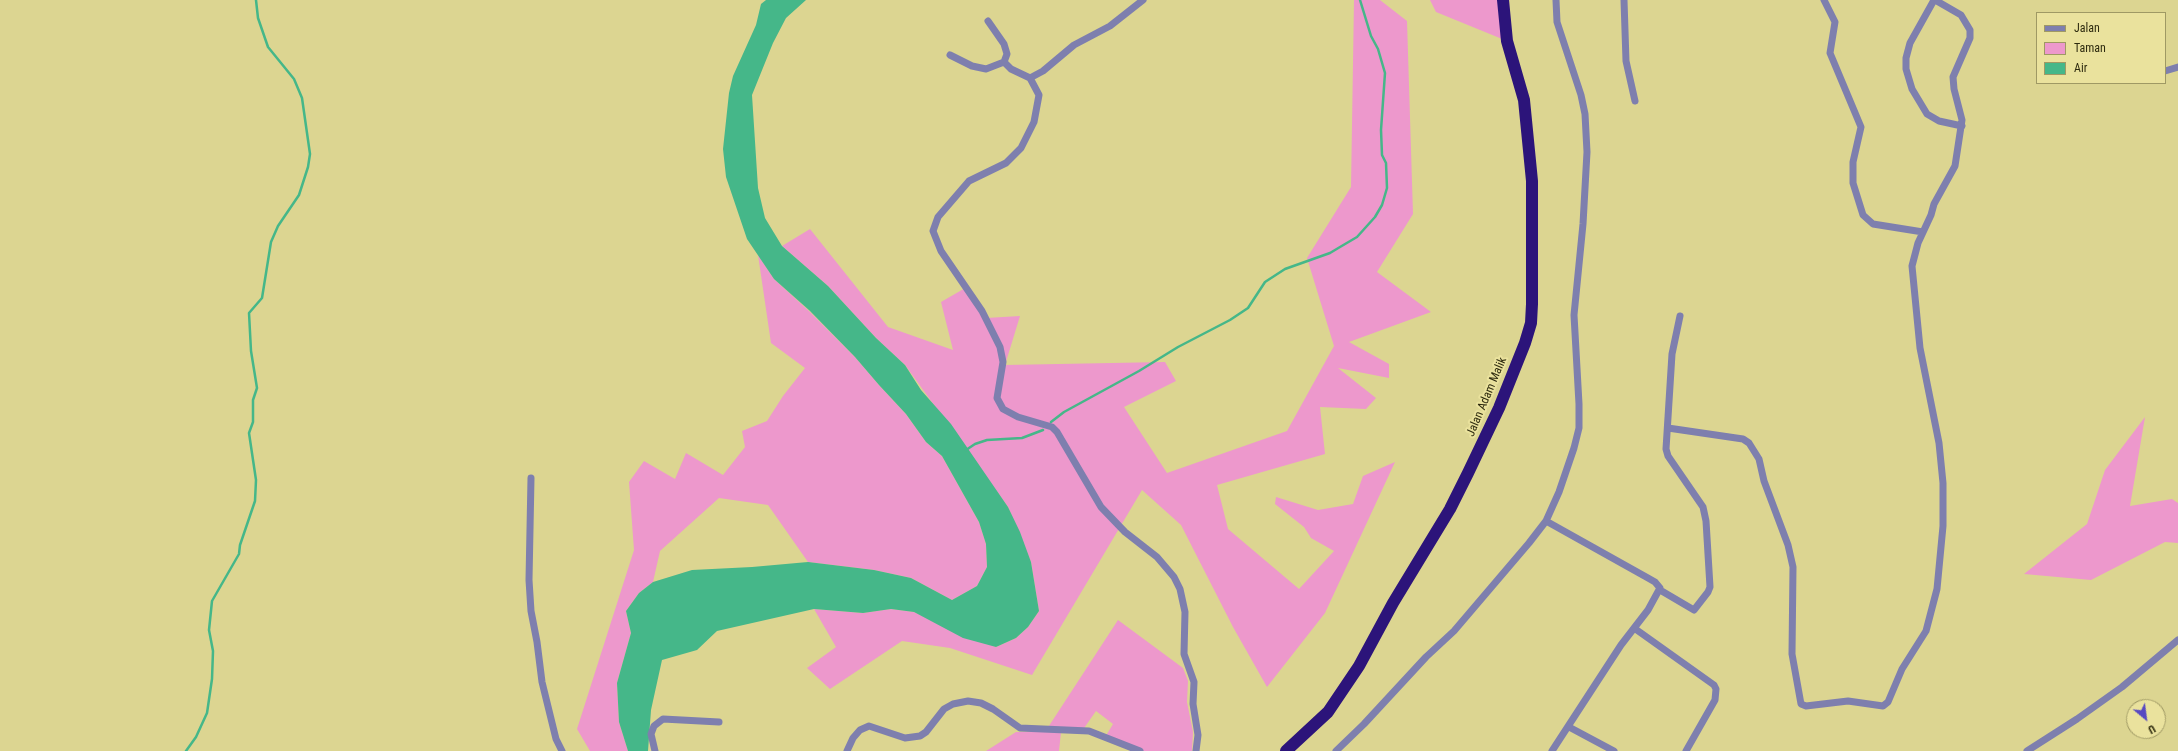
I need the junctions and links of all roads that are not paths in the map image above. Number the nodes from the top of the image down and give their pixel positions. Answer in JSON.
{"nodes":[{"id":1,"x":1143,"y":0,"type":"edge"},
{"id":2,"x":1503,"y":0,"type":"edge"},
{"id":3,"x":1556,"y":0,"type":"edge"},
{"id":4,"x":1624,"y":0,"type":"edge"},
{"id":5,"x":1824,"y":0,"type":"edge"},
{"id":6,"x":1934,"y":0,"type":"edge"},
{"id":7,"x":988,"y":21,"type":"dead end"},
{"id":8,"x":950,"y":54,"type":"dead end"},
{"id":9,"x":1004,"y":62,"type":"junction"},
{"id":10,"x":2178,"y":67,"type":"edge"},
{"id":11,"x":2166,"y":71,"type":"edge"},
{"id":12,"x":1030,"y":78,"type":"junction"},
{"id":13,"x":1635,"y":101,"type":"dead end"},
{"id":14,"x":1962,"y":126,"type":"junction"},
{"id":15,"x":1923,"y":232,"type":"junction"},
{"id":16,"x":1680,"y":316,"type":"dead end"},
{"id":17,"x":1668,"y":428,"type":"junction"},
{"id":18,"x":531,"y":478,"type":"dead end"},
{"id":19,"x":1546,"y":521,"type":"junction"},
{"id":20,"x":1660,"y":590,"type":"junction"},
{"id":21,"x":1634,"y":628,"type":"junction"},
{"id":22,"x":2178,"y":640,"type":"edge"},
{"id":23,"x":719,"y":722,"type":"dead end"},
{"id":24,"x":1570,"y":727,"type":"junction"},
{"id":25,"x":562,"y":751,"type":"edge"},
{"id":26,"x":655,"y":751,"type":"edge"},
{"id":27,"x":847,"y":751,"type":"edge"},
{"id":28,"x":1140,"y":751,"type":"edge"},
{"id":29,"x":1196,"y":751,"type":"edge"},
{"id":30,"x":1286,"y":751,"type":"edge"},
{"id":31,"x":1336,"y":751,"type":"edge"},
{"id":32,"x":1552,"y":751,"type":"edge"},
{"id":33,"x":1614,"y":751,"type":"edge"},
{"id":34,"x":1686,"y":751,"type":"edge"},
{"id":35,"x":2027,"y":751,"type":"edge"}],
"edges":[{"from":1,"to":12,"type":"street"},
{"from":2,"to":30,"type":"highway","name":"Jalan Adam Malik"},
{"from":3,"to":19,"type":"street"},
{"from":4,"to":13,"type":"street"},
{"from":5,"to":15,"type":"street"},
{"from":6,"to":14,"type":"street"},
{"from":6,"to":14,"type":"street"},
{"from":7,"to":9,"type":"street"},
{"from":8,"to":9,"type":"street"},
{"from":9,"to":12,"type":"street"},
{"from":10,"to":11,"type":"street"},
{"from":12,"to":29,"type":"street"},
{"from":14,"to":15,"type":"street"},
{"from":15,"to":17,"type":"street"},
{"from":16,"to":17,"type":"street"},
{"from":17,"to":20,"type":"street"},
{"from":18,"to":25,"type":"street"},
{"from":19,"to":20,"type":"street"},
{"from":19,"to":31,"type":"street"},
{"from":20,"to":21,"type":"street"},
{"from":21,"to":24,"type":"street"},
{"from":21,"to":34,"type":"street"},
{"from":22,"to":35,"type":"street"},
{"from":23,"to":26,"type":"street"},
{"from":24,"to":32,"type":"street"},
{"from":24,"to":33,"type":"street"},
{"from":27,"to":28,"type":"street"}]}
